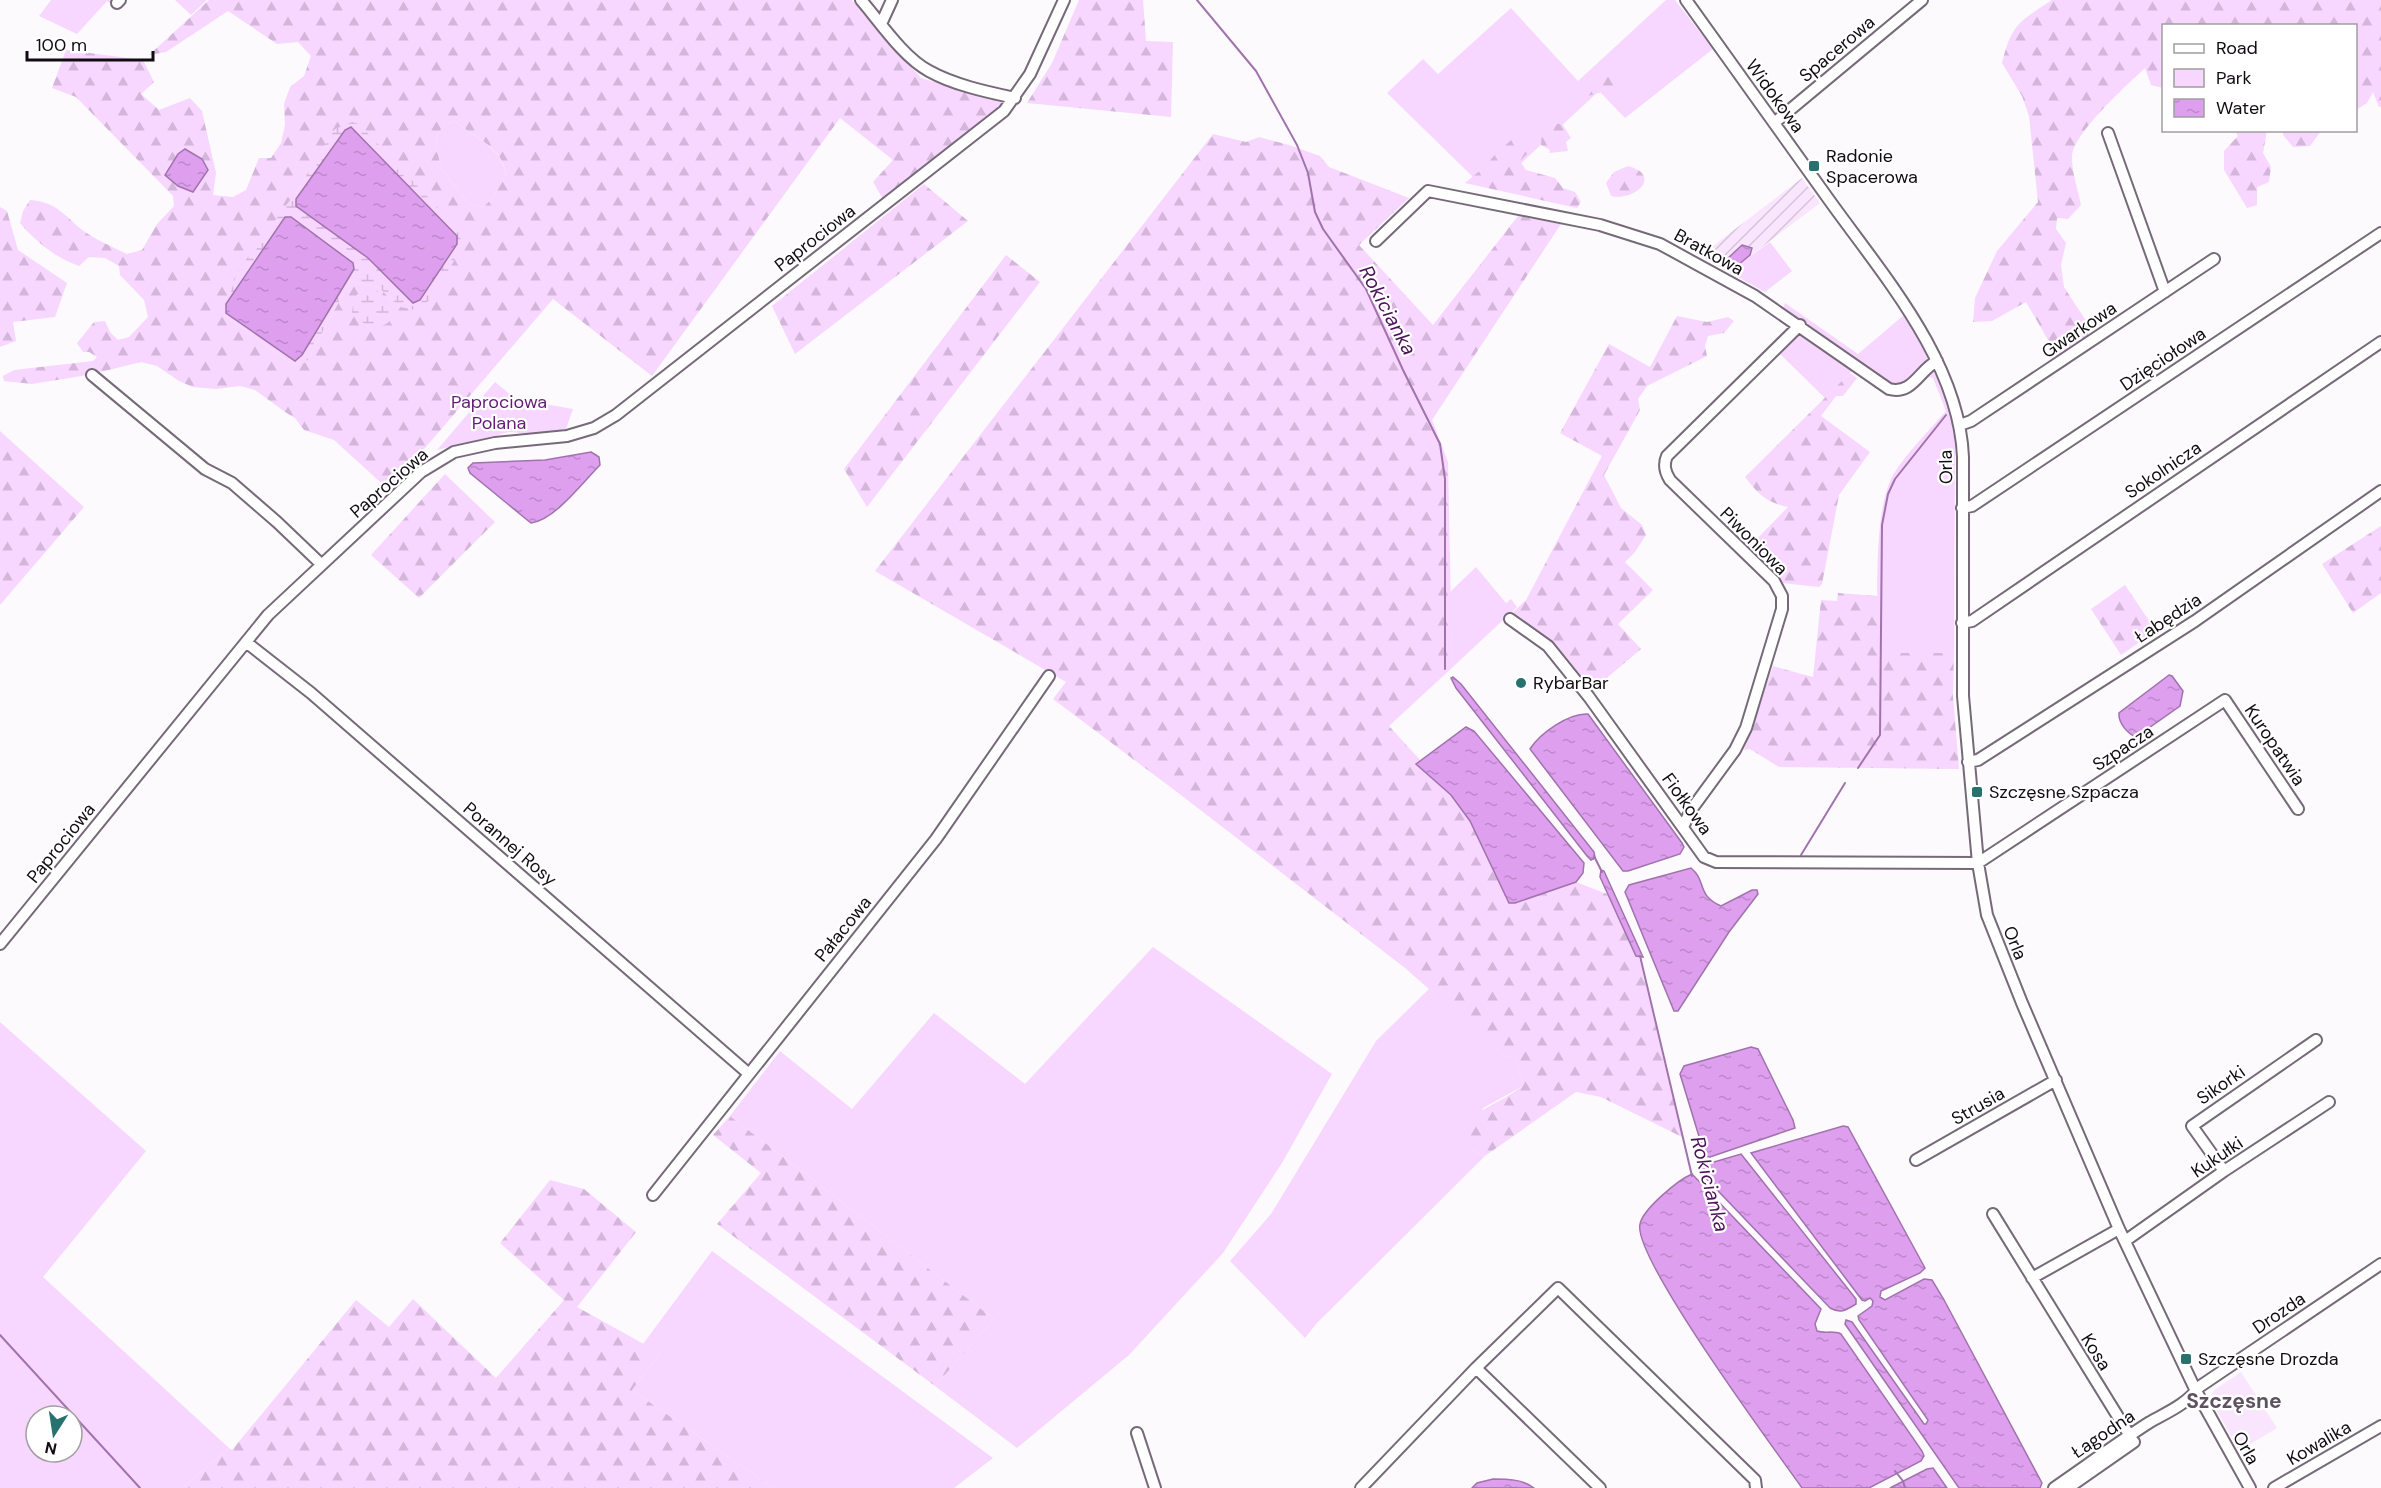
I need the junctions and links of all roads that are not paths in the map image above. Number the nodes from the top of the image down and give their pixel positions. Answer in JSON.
{"nodes":[{"id":1,"x":861,"y":0,"type":"edge"},
{"id":2,"x":892,"y":0,"type":"edge"},
{"id":3,"x":1064,"y":0,"type":"edge"},
{"id":4,"x":1686,"y":0,"type":"edge"},
{"id":5,"x":1922,"y":0,"type":"edge"},
{"id":6,"x":881,"y":24,"type":"junction"},
{"id":7,"x":1015,"y":98,"type":"junction"},
{"id":8,"x":1774,"y":123,"type":"junction"},
{"id":9,"x":2108,"y":133,"type":"dead end"},
{"id":10,"x":2381,"y":233,"type":"edge"},
{"id":11,"x":1376,"y":242,"type":"dead end"},
{"id":12,"x":2214,"y":259,"type":"dead end"},
{"id":13,"x":2165,"y":292,"type":"junction"},
{"id":14,"x":1800,"y":325,"type":"junction"},
{"id":15,"x":2381,"y":342,"type":"edge"},
{"id":16,"x":1937,"y":361,"type":"junction"},
{"id":17,"x":92,"y":375,"type":"dead end"},
{"id":18,"x":1960,"y":425,"type":"junction"},
{"id":19,"x":2381,"y":491,"type":"edge"},
{"id":20,"x":1962,"y":508,"type":"junction"},
{"id":21,"x":321,"y":564,"type":"junction"},
{"id":22,"x":1510,"y":619,"type":"dead end"},
{"id":23,"x":1962,"y":623,"type":"junction"},
{"id":24,"x":246,"y":642,"type":"junction"},
{"id":25,"x":1048,"y":676,"type":"dead end"},
{"id":26,"x":2225,"y":700,"type":"joint"},
{"id":27,"x":1968,"y":762,"type":"junction"},
{"id":28,"x":2298,"y":809,"type":"dead end"},
{"id":29,"x":1683,"y":827,"type":"junction"},
{"id":30,"x":1978,"y":862,"type":"junction"},
{"id":31,"x":0,"y":944,"type":"edge"},
{"id":32,"x":2316,"y":1040,"type":"dead end"},
{"id":33,"x":749,"y":1074,"type":"junction"},
{"id":34,"x":2056,"y":1080,"type":"junction"},
{"id":35,"x":2329,"y":1102,"type":"dead end"},
{"id":36,"x":1916,"y":1160,"type":"dead end"},
{"id":37,"x":2224,"y":1171,"type":"junction"},
{"id":38,"x":653,"y":1195,"type":"dead end"},
{"id":39,"x":1993,"y":1214,"type":"dead end"},
{"id":40,"x":2119,"y":1229,"type":"junction"},
{"id":41,"x":2125,"y":1241,"type":"junction"},
{"id":42,"x":2381,"y":1264,"type":"edge"},
{"id":43,"x":2032,"y":1278,"type":"junction"},
{"id":44,"x":1476,"y":1368,"type":"junction"},
{"id":45,"x":2196,"y":1391,"type":"junction"},
{"id":46,"x":2381,"y":1426,"type":"edge"},
{"id":47,"x":1137,"y":1433,"type":"dead end"},
{"id":48,"x":2132,"y":1439,"type":"junction"},
{"id":49,"x":1155,"y":1488,"type":"edge"},
{"id":50,"x":1361,"y":1488,"type":"edge"},
{"id":51,"x":1600,"y":1488,"type":"edge"},
{"id":52,"x":1756,"y":1488,"type":"edge"},
{"id":53,"x":2054,"y":1488,"type":"edge"},
{"id":54,"x":2067,"y":1488,"type":"edge"},
{"id":55,"x":2250,"y":1488,"type":"edge"},
{"id":56,"x":2274,"y":1488,"type":"edge"}],
"edges":[{"from":1,"to":6,"type":"street"},
{"from":2,"to":6,"type":"street"},
{"from":3,"to":7,"type":"street","name":"Paprociowa"},
{"from":4,"to":8,"type":"street","name":"Widokowa"},
{"from":5,"to":8,"type":"street","name":"Spacerowa"},
{"from":6,"to":7,"type":"street"},
{"from":7,"to":21,"type":"street","name":"Paprociowa"},
{"from":8,"to":16,"type":"street","name":"Widokowa"},
{"from":9,"to":13,"type":"street"},
{"from":10,"to":20,"type":"street","name":"Dzięciołowa"},
{"from":11,"to":14,"type":"street","name":"Bratkowa"},
{"from":12,"to":13,"type":"street","name":"Gwarkowa"},
{"from":13,"to":18,"type":"street","name":"Gwarkowa"},
{"from":14,"to":16,"type":"street","name":"Bratkowa"},
{"from":14,"to":29,"type":"street","name":"Piwoniowa"},
{"from":15,"to":23,"type":"street","name":"Sokolnicza"},
{"from":16,"to":18,"type":"street","name":"Orla"},
{"from":17,"to":21,"type":"street"},
{"from":18,"to":20,"type":"street","name":"Orla"},
{"from":19,"to":27,"type":"street","name":"Łabędzia"},
{"from":20,"to":23,"type":"street","name":"Orla"},
{"from":21,"to":24,"type":"street","name":"Paprociowa"},
{"from":22,"to":29,"type":"street","name":"Fiołkowa"},
{"from":23,"to":27,"type":"street","name":"Orla"},
{"from":24,"to":31,"type":"street","name":"Paprociowa"},
{"from":24,"to":33,"type":"street","name":"Porannej Rosy"},
{"from":25,"to":33,"type":"street","name":"Pałacowa"},
{"from":26,"to":28,"type":"street","name":"Kuropatwia"},
{"from":26,"to":30,"type":"street","name":"Szpacza"},
{"from":27,"to":30,"type":"street","name":"Orla"},
{"from":29,"to":30,"type":"street","name":"Fiołkowa"},
{"from":30,"to":34,"type":"street","name":"Orla"},
{"from":32,"to":37,"type":"street","name":"Sikorki"},
{"from":33,"to":38,"type":"street","name":"Pałacowa"},
{"from":34,"to":36,"type":"street","name":"Strusia"},
{"from":34,"to":40,"type":"street","name":"Orla"},
{"from":35,"to":37,"type":"street","name":"Kukułki"},
{"from":37,"to":41,"type":"street","name":"Kukułki"},
{"from":39,"to":43,"type":"street","name":"Kosa"},
{"from":40,"to":41,"type":"street","name":"Orla"},
{"from":40,"to":43,"type":"street"},
{"from":41,"to":45,"type":"street","name":"Orla"},
{"from":42,"to":45,"type":"street","name":"Drozda"},
{"from":43,"to":48,"type":"street","name":"Kosa"},
{"from":44,"to":50,"type":"street"},
{"from":44,"to":51,"type":"street"},
{"from":44,"to":52,"type":"street"},
{"from":45,"to":48,"type":"street","name":"Łagodna"},
{"from":45,"to":55,"type":"street","name":"Orla"},
{"from":46,"to":56,"type":"street","name":"Kowalika"},
{"from":47,"to":49,"type":"street"},
{"from":48,"to":53,"type":"street","name":"Łagodna"},
{"from":48,"to":54,"type":"street","name":"Łagodna"}]}
